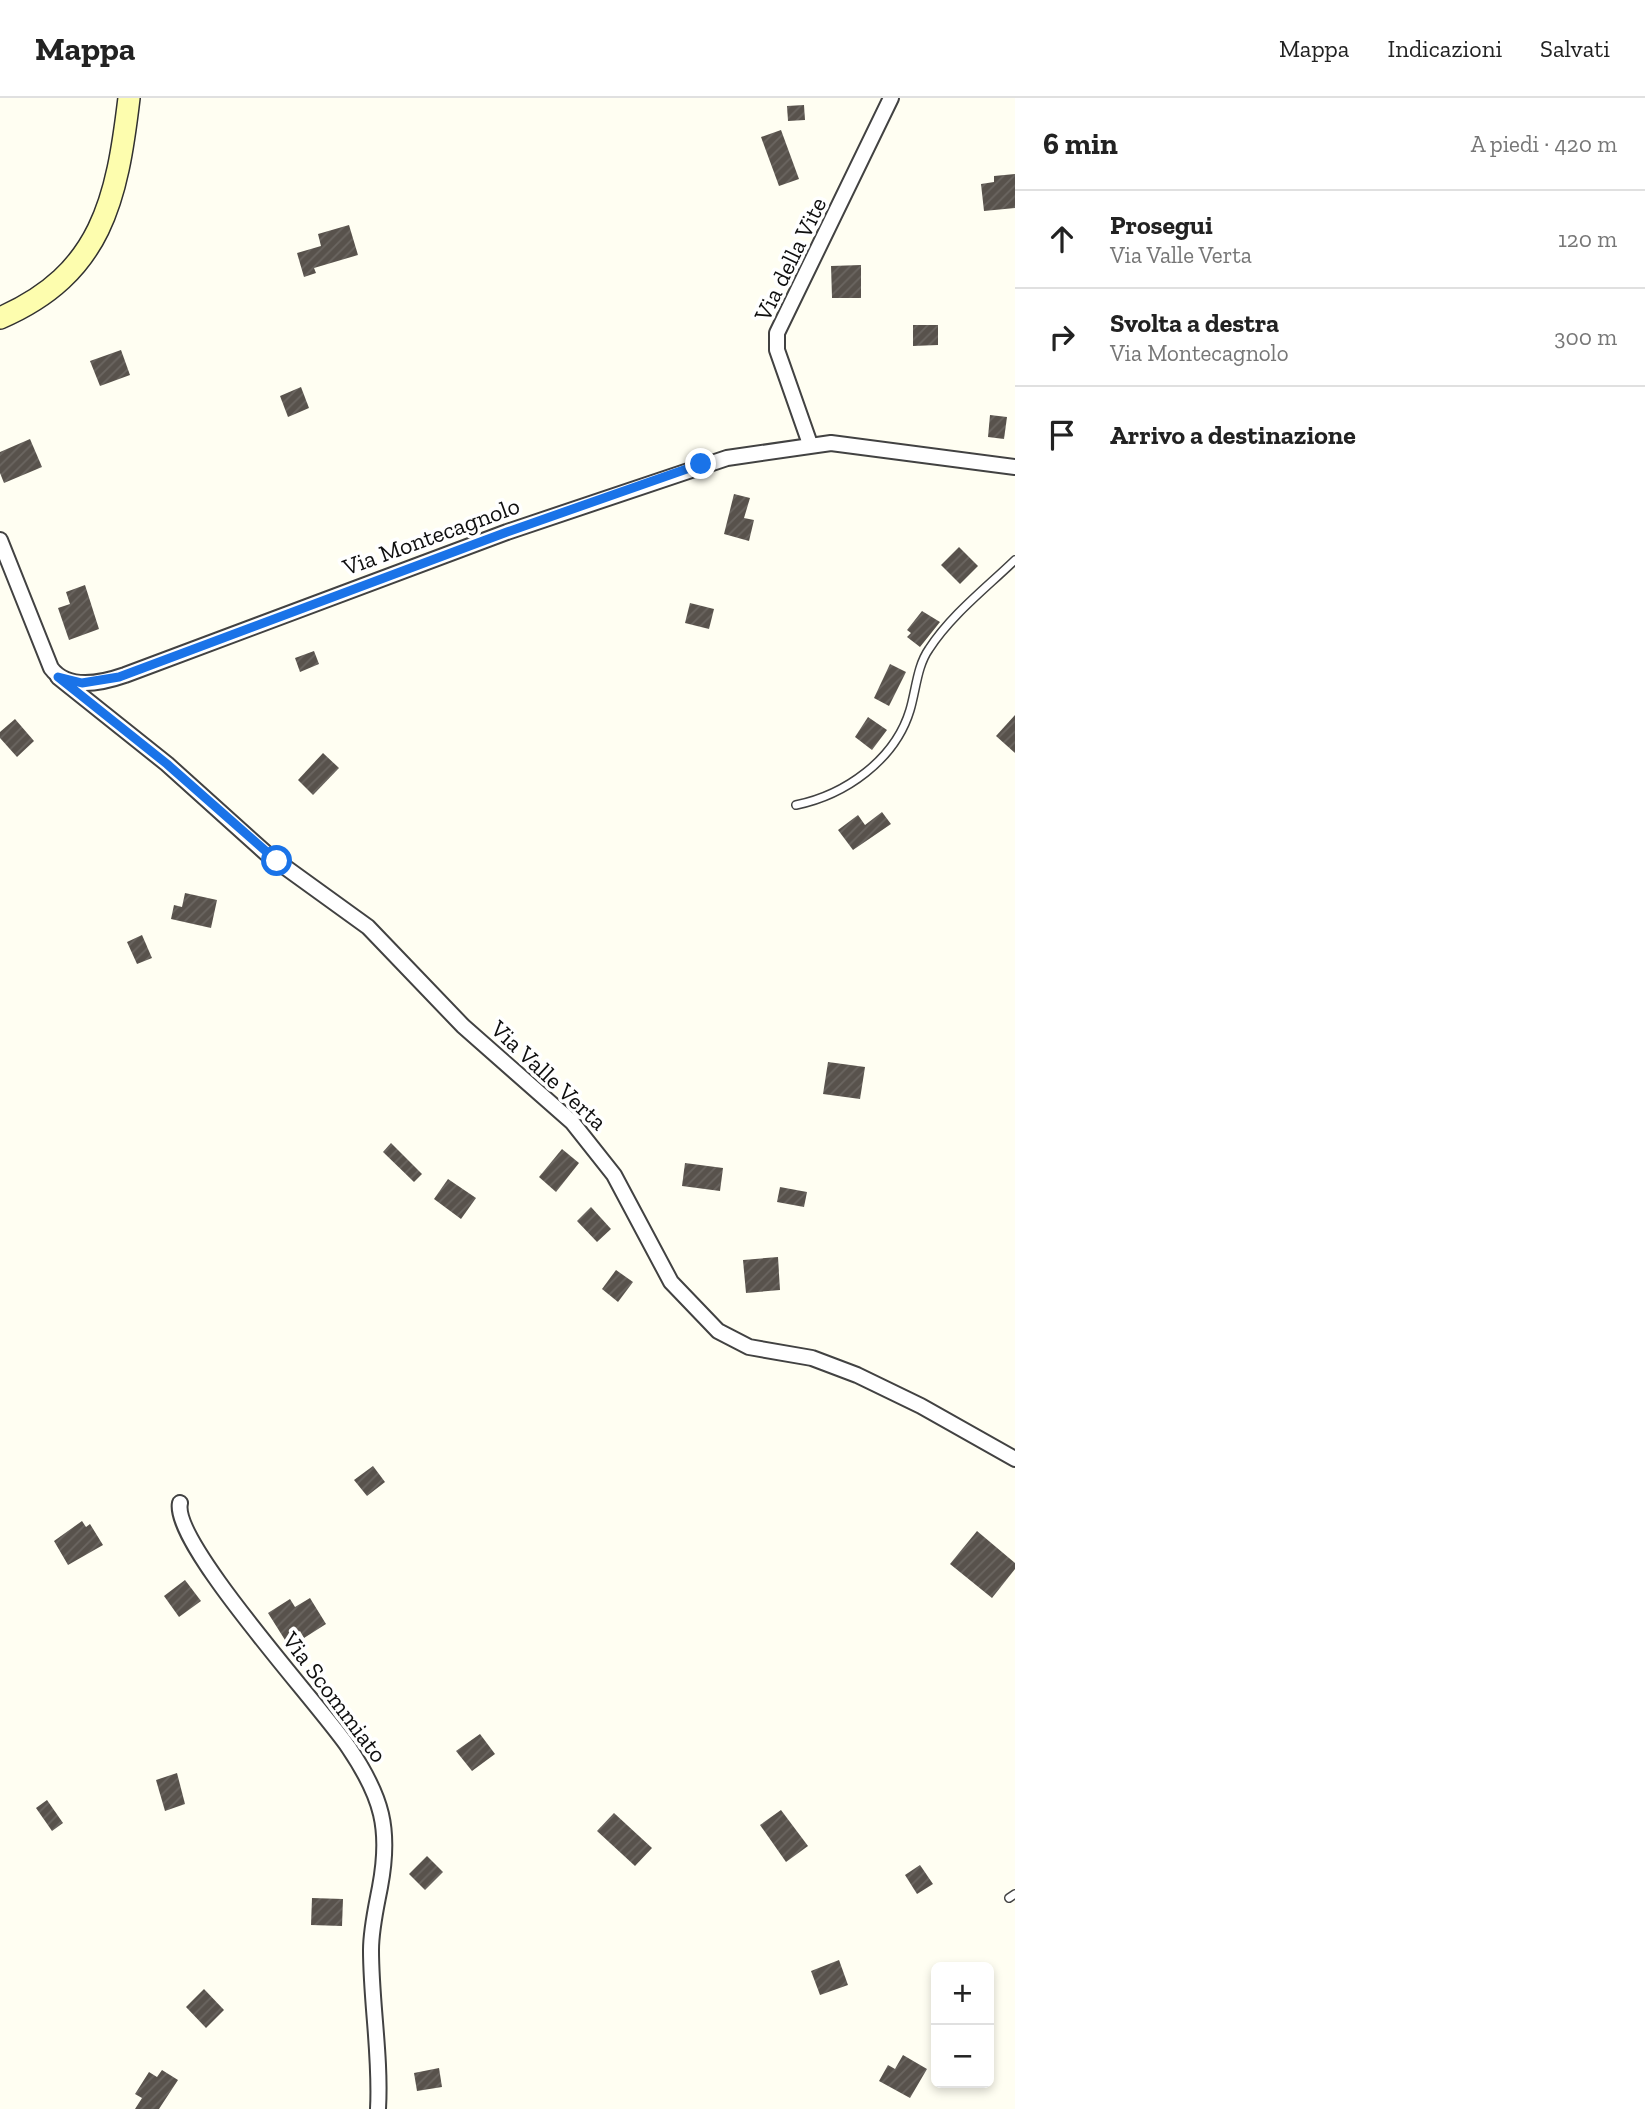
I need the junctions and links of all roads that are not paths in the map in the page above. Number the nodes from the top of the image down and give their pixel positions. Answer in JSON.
{"nodes":[{"id":1,"x":129,"y":98,"type":"edge"},
{"id":2,"x":891,"y":98,"type":"edge"},
{"id":3,"x":0,"y":318,"type":"edge"},
{"id":4,"x":810,"y":444,"type":"junction"},
{"id":5,"x":1015,"y":467,"type":"edge"},
{"id":6,"x":0,"y":540,"type":"edge"},
{"id":7,"x":1015,"y":560,"type":"edge"},
{"id":8,"x":58,"y":677,"type":"junction"},
{"id":9,"x":796,"y":805,"type":"dead end"},
{"id":10,"x":1015,"y":1459,"type":"edge"},
{"id":11,"x":180,"y":1503,"type":"dead end"},
{"id":12,"x":378,"y":2109,"type":"edge"}],
"edges":[{"from":1,"to":3,"type":"main road"},
{"from":2,"to":4,"type":"street","name":"Via della Vite"},
{"from":4,"to":5,"type":"street","name":"Via Montecagnolo"},
{"from":4,"to":8,"type":"street","name":"Via Montecagnolo"},
{"from":6,"to":8,"type":"street"},
{"from":7,"to":9,"type":"lane"},
{"from":8,"to":10,"type":"street","name":"Via Valle Verta"},
{"from":11,"to":12,"type":"street","name":"Via Scommiato"}]}
